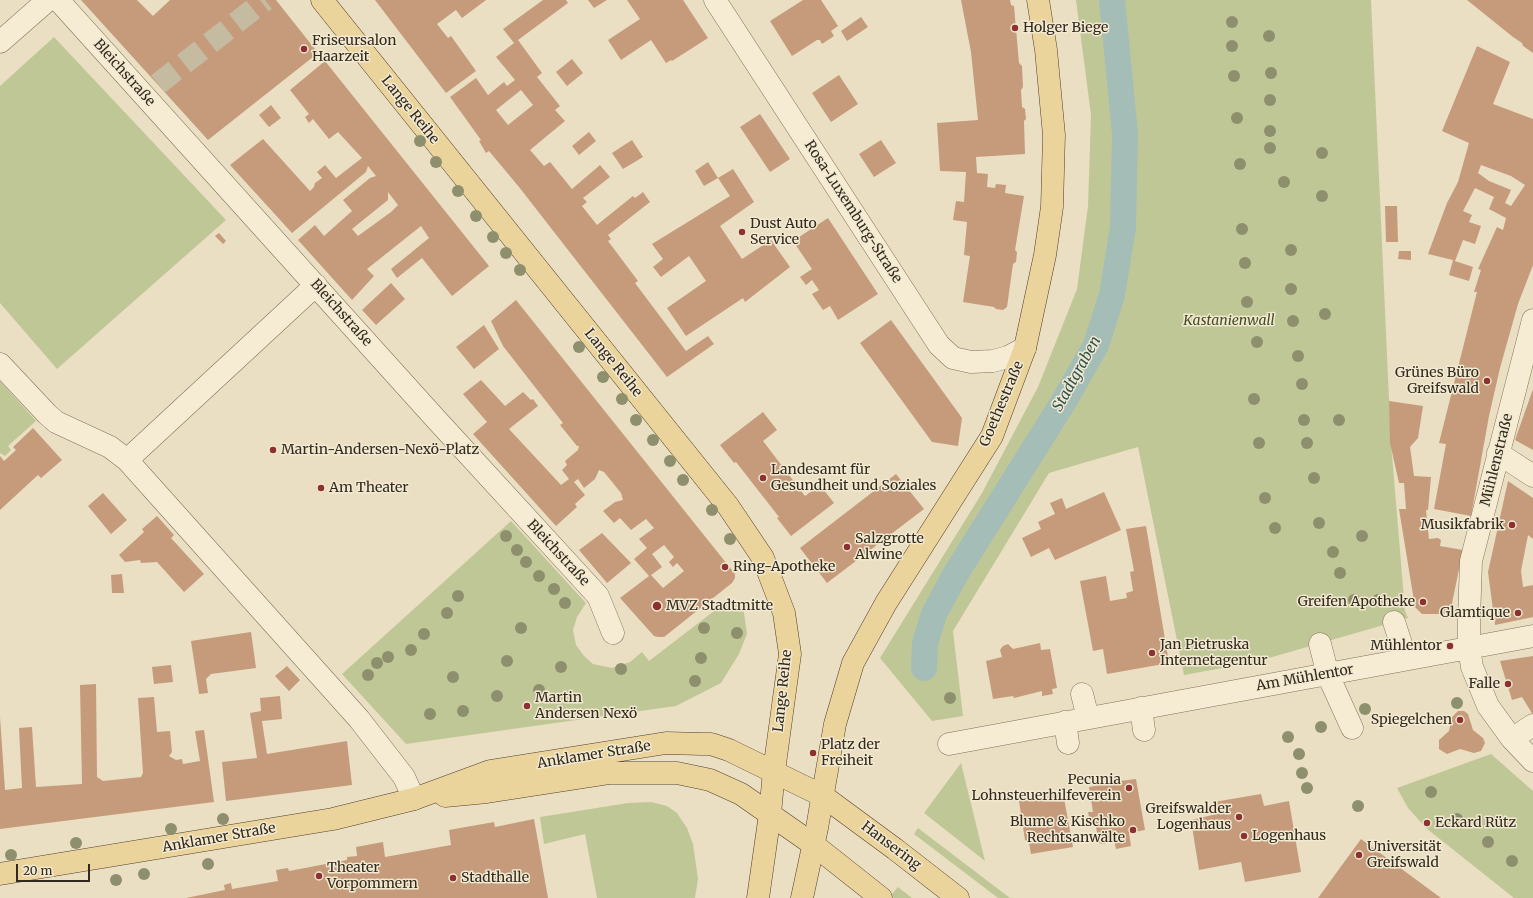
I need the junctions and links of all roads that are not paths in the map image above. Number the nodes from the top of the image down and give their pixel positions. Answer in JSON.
{"nodes":[{"id":1,"x":48,"y":0,"type":"edge"},
{"id":2,"x":58,"y":0,"type":"edge"},
{"id":3,"x":322,"y":0,"type":"edge"},
{"id":4,"x":715,"y":0,"type":"edge"},
{"id":5,"x":1038,"y":0,"type":"edge"},
{"id":6,"x":0,"y":42,"type":"edge"},
{"id":7,"x":316,"y":285,"type":"junction"},
{"id":8,"x":1533,"y":320,"type":"edge"},
{"id":9,"x":1025,"y":348,"type":"junction"},
{"id":10,"x":0,"y":364,"type":"edge"},
{"id":11,"x":1498,"y":453,"type":"junction"},
{"id":12,"x":127,"y":460,"type":"junction"},
{"id":13,"x":1533,"y":476,"type":"edge"},
{"id":14,"x":1394,"y":622,"type":"dead end"},
{"id":15,"x":613,"y":633,"type":"dead end"},
{"id":16,"x":1533,"y":636,"type":"edge"},
{"id":17,"x":1320,"y":644,"type":"dead end"},
{"id":18,"x":1469,"y":648,"type":"junction"},
{"id":19,"x":1406,"y":659,"type":"junction"},
{"id":20,"x":1328,"y":675,"type":"junction"},
{"id":21,"x":1082,"y":694,"type":"dead end"},
{"id":22,"x":1141,"y":708,"type":"junction"},
{"id":23,"x":1088,"y":718,"type":"junction"},
{"id":24,"x":1533,"y":725,"type":"edge"},
{"id":25,"x":1352,"y":728,"type":"dead end"},
{"id":26,"x":1144,"y":730,"type":"dead end"},
{"id":27,"x":1512,"y":739,"type":"junction"},
{"id":28,"x":949,"y":744,"type":"dead end"},
{"id":29,"x":1533,"y":761,"type":"edge"},
{"id":30,"x":774,"y":772,"type":"junction"},
{"id":31,"x":823,"y":796,"type":"junction"},
{"id":32,"x":414,"y":799,"type":"junction"},
{"id":33,"x":770,"y":814,"type":"junction"},
{"id":34,"x":814,"y":845,"type":"junction"},
{"id":35,"x":0,"y":874,"type":"edge"},
{"id":36,"x":758,"y":898,"type":"edge"},
{"id":37,"x":802,"y":898,"type":"edge"},
{"id":38,"x":881,"y":898,"type":"edge"},
{"id":39,"x":958,"y":898,"type":"edge"}],
"edges":[{"from":1,"to":6,"type":"street"},
{"from":2,"to":7,"type":"street","name":"Bleichstraße"},
{"from":3,"to":30,"type":"main road","name":"Lange Reihe"},
{"from":4,"to":9,"type":"street","name":"Rosa-Luxemburg-Straße"},
{"from":5,"to":9,"type":"main road","name":"Goethestraße"},
{"from":7,"to":12,"type":"street"},
{"from":7,"to":15,"type":"street","name":"Bleichstraße"},
{"from":8,"to":11,"type":"street","name":"Mühlenstraße"},
{"from":9,"to":31,"type":"main road","name":"Goethestraße"},
{"from":10,"to":12,"type":"street"},
{"from":11,"to":13,"type":"street"},
{"from":11,"to":18,"type":"street","name":"Mühlenstraße"},
{"from":12,"to":32,"type":"street"},
{"from":14,"to":19,"type":"street"},
{"from":16,"to":18,"type":"street","name":"Am Mühlentor"},
{"from":17,"to":20,"type":"street"},
{"from":18,"to":19,"type":"street","name":"Am Mühlentor"},
{"from":18,"to":27,"type":"street","name":"Mühlenstraße"},
{"from":19,"to":20,"type":"street","name":"Am Mühlentor"},
{"from":20,"to":22,"type":"street","name":"Am Mühlentor"},
{"from":20,"to":25,"type":"street"},
{"from":21,"to":23,"type":"street"},
{"from":22,"to":23,"type":"street","name":"Am Mühlentor"},
{"from":22,"to":26,"type":"street"},
{"from":23,"to":28,"type":"street","name":"Am Mühlentor"},
{"from":24,"to":27,"type":"street"},
{"from":27,"to":29,"type":"street","name":"Mühlenstraße"},
{"from":30,"to":31,"type":"main road","name":"Anklamer Straße"},
{"from":30,"to":32,"type":"main road","name":"Anklamer Straße"},
{"from":30,"to":33,"type":"main road","name":"Lange Reihe"},
{"from":31,"to":34,"type":"main road","name":"Goethestraße"},
{"from":31,"to":39,"type":"main road","name":"Hansering"},
{"from":32,"to":33,"type":"main road","name":"Anklamer Straße"},
{"from":32,"to":35,"type":"main road","name":"Anklamer Straße"},
{"from":33,"to":34,"type":"main road","name":"Anklamer Straße"},
{"from":33,"to":36,"type":"main road","name":"Lange Reihe"},
{"from":34,"to":37,"type":"main road","name":"Goethestraße"},
{"from":34,"to":38,"type":"main road"}]}
